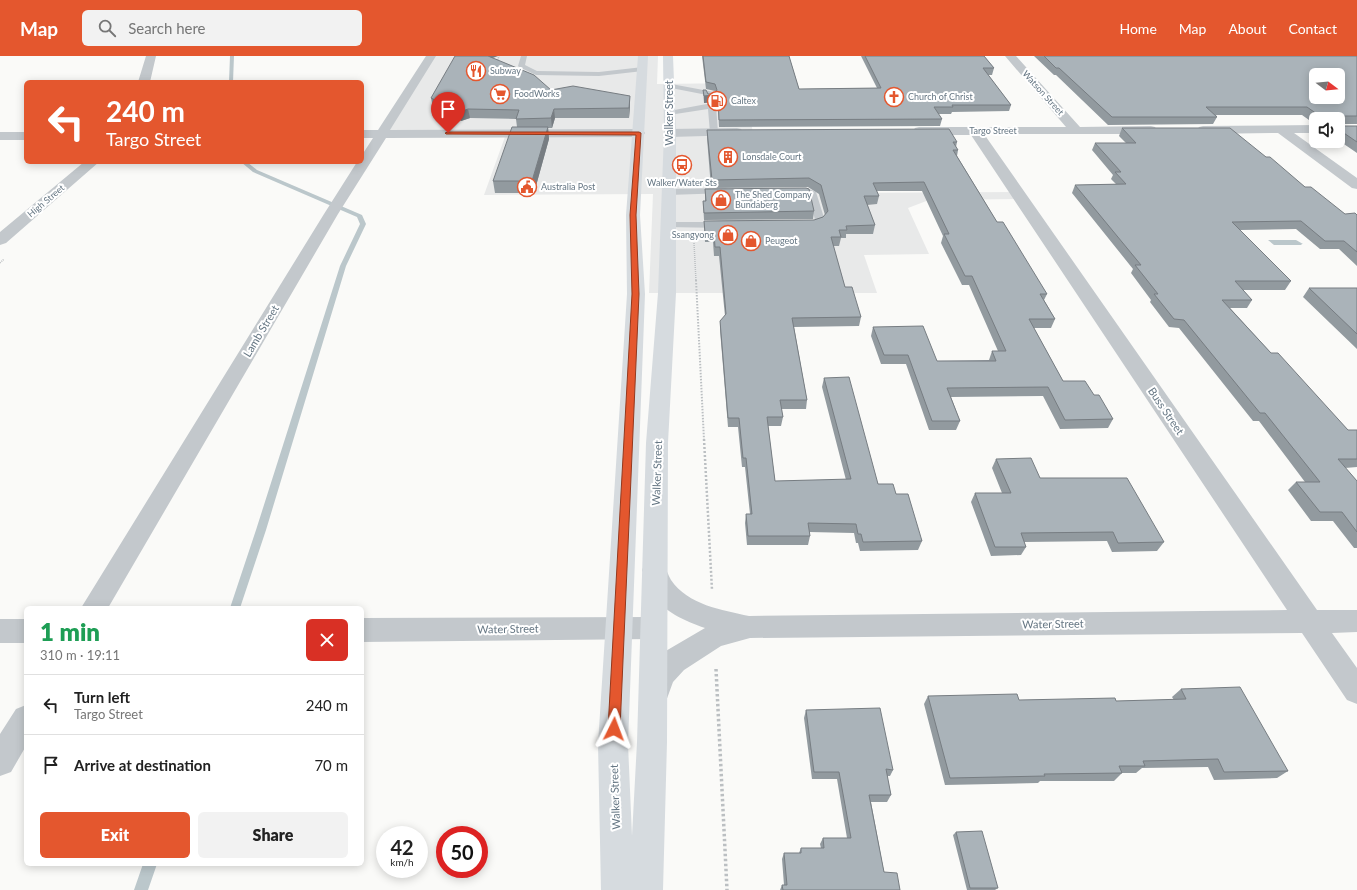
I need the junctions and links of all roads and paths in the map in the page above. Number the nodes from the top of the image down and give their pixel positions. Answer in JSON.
{"nodes":[{"id":1,"x":151,"y":56,"type":"edge"},
{"id":2,"x":431,"y":56,"type":"edge"},
{"id":3,"x":524,"y":56,"type":"edge"},
{"id":4,"x":643,"y":56,"type":"edge"},
{"id":5,"x":668,"y":56,"type":"edge"},
{"id":6,"x":1010,"y":56,"type":"edge"},
{"id":7,"x":599,"y":74,"type":"junction"},
{"id":8,"x":638,"y":76,"type":"junction"},
{"id":9,"x":145,"y":80,"type":"edge"},
{"id":10,"x":669,"y":83,"type":"junction"},
{"id":11,"x":656,"y":99,"type":"dead end"},
{"id":12,"x":712,"y":103,"type":"junction"},
{"id":13,"x":669,"y":113,"type":"junction"},
{"id":14,"x":1309,"y":129,"type":"edge"},
{"id":15,"x":1161,"y":130,"type":"edge"},
{"id":16,"x":1188,"y":130,"type":"edge"},
{"id":17,"x":1282,"y":130,"type":"junction"},
{"id":18,"x":908,"y":131,"type":"edge"},
{"id":19,"x":975,"y":131,"type":"junction"},
{"id":20,"x":1077,"y":131,"type":"junction"},
{"id":21,"x":714,"y":132,"type":"junction"},
{"id":22,"x":752,"y":132,"type":"edge"},
{"id":23,"x":654,"y":133,"type":"junction"},
{"id":24,"x":364,"y":134,"type":"edge"},
{"id":25,"x":383,"y":134,"type":"junction"},
{"id":26,"x":0,"y":136,"type":"edge"},
{"id":27,"x":24,"y":136,"type":"edge"},
{"id":28,"x":364,"y":163,"type":"edge"},
{"id":29,"x":90,"y":164,"type":"edge"},
{"id":30,"x":364,"y":164,"type":"edge"},
{"id":31,"x":647,"y":177,"type":"dead end"},
{"id":32,"x":1357,"y":185,"type":"edge"},
{"id":33,"x":737,"y":191,"type":"edge"},
{"id":34,"x":782,"y":191,"type":"edge"},
{"id":35,"x":636,"y":192,"type":"junction"},
{"id":36,"x":668,"y":192,"type":"junction"},
{"id":37,"x":798,"y":224,"type":"edge"},
{"id":38,"x":668,"y":225,"type":"junction"},
{"id":39,"x":694,"y":225,"type":"junction"},
{"id":40,"x":730,"y":225,"type":"edge"},
{"id":41,"x":0,"y":240,"type":"edge"},
{"id":42,"x":654,"y":570,"type":"junction"},
{"id":43,"x":712,"y":590,"type":"dead end"},
{"id":44,"x":95,"y":606,"type":"edge"},
{"id":45,"x":1357,"y":621,"type":"edge"},
{"id":46,"x":1310,"y":622,"type":"junction"},
{"id":47,"x":749,"y":627,"type":"junction"},
{"id":48,"x":619,"y":628,"type":"junction"},
{"id":49,"x":653,"y":628,"type":"junction"},
{"id":50,"x":364,"y":630,"type":"edge"},
{"id":51,"x":0,"y":631,"type":"edge"},
{"id":52,"x":24,"y":631,"type":"edge"},
{"id":53,"x":716,"y":667,"type":"dead end"},
{"id":54,"x":1357,"y":691,"type":"edge"},
{"id":55,"x":652,"y":702,"type":"junction"},
{"id":56,"x":24,"y":722,"type":"edge"},
{"id":57,"x":0,"y":761,"type":"edge"},
{"id":58,"x":618,"y":890,"type":"edge"},
{"id":59,"x":646,"y":890,"type":"edge"},
{"id":60,"x":727,"y":890,"type":"edge"}],
"edges":[{"from":1,"to":9,"type":"street"},
{"from":2,"to":25,"type":"street","name":"Lamb Street"},
{"from":3,"to":7,"type":"lane"},
{"from":4,"to":8,"type":"main road","name":"Walker Street"},
{"from":5,"to":10,"type":"main road","name":"Walker Street"},
{"from":6,"to":20,"type":"street","name":"Watson Street"},
{"from":7,"to":8,"type":"lane"},
{"from":7,"to":8,"type":"lane"},
{"from":8,"to":23,"type":"main road","name":"Walker Street"},
{"from":10,"to":11,"type":"main road"},
{"from":10,"to":12,"type":"lane"},
{"from":10,"to":13,"type":"main road","name":"Walker Street"},
{"from":12,"to":13,"type":"lane"},
{"from":12,"to":21,"type":"lane"},
{"from":13,"to":23,"type":"main road","name":"Walker Street"},
{"from":14,"to":17,"type":"street"},
{"from":15,"to":20,"type":"street","name":"Targo Street"},
{"from":16,"to":17,"type":"street"},
{"from":17,"to":32,"type":"street"},
{"from":18,"to":19,"type":"street","name":"Targo Street"},
{"from":19,"to":20,"type":"street","name":"Targo Street"},
{"from":19,"to":46,"type":"street","name":"Buss Street"},
{"from":21,"to":22,"type":"street"},
{"from":21,"to":23,"type":"street"},
{"from":23,"to":25,"type":"street"},
{"from":23,"to":35,"type":"main road","name":"Walker Street"},
{"from":23,"to":36,"type":"main road","name":"Walker Street"},
{"from":24,"to":25,"type":"street"},
{"from":25,"to":28,"type":"street","name":"Lamb Street"},
{"from":26,"to":27,"type":"street"},
{"from":29,"to":41,"type":"street","name":"High Street"},
{"from":30,"to":44,"type":"street","name":"Lamb Street"},
{"from":31,"to":35,"type":"main road"},
{"from":33,"to":36,"type":"lane"},
{"from":34,"to":37,"type":"lane"},
{"from":35,"to":48,"type":"main road","name":"Walker Street"},
{"from":36,"to":38,"type":"main road","name":"Walker Street"},
{"from":38,"to":39,"type":"lane"},
{"from":38,"to":42,"type":"main road","name":"Walker Street"},
{"from":39,"to":40,"type":"lane"},
{"from":39,"to":43,"type":"path"},
{"from":42,"to":47,"type":"street","name":"Water Street"},
{"from":42,"to":49,"type":"main road","name":"Walker Street"},
{"from":45,"to":46,"type":"street","name":"Water Street"},
{"from":46,"to":47,"type":"street","name":"Water Street"},
{"from":46,"to":54,"type":"street","name":"Buss Street"},
{"from":47,"to":55,"type":"street","name":"Water Street"},
{"from":48,"to":49,"type":"street","name":"Water Street"},
{"from":48,"to":50,"type":"street","name":"Water Street"},
{"from":48,"to":58,"type":"main road","name":"Walker Street"},
{"from":49,"to":55,"type":"main road","name":"Walker Street"},
{"from":51,"to":52,"type":"street"},
{"from":53,"to":60,"type":"path"},
{"from":55,"to":59,"type":"main road","name":"Walker Street"},
{"from":56,"to":57,"type":"street"}]}
